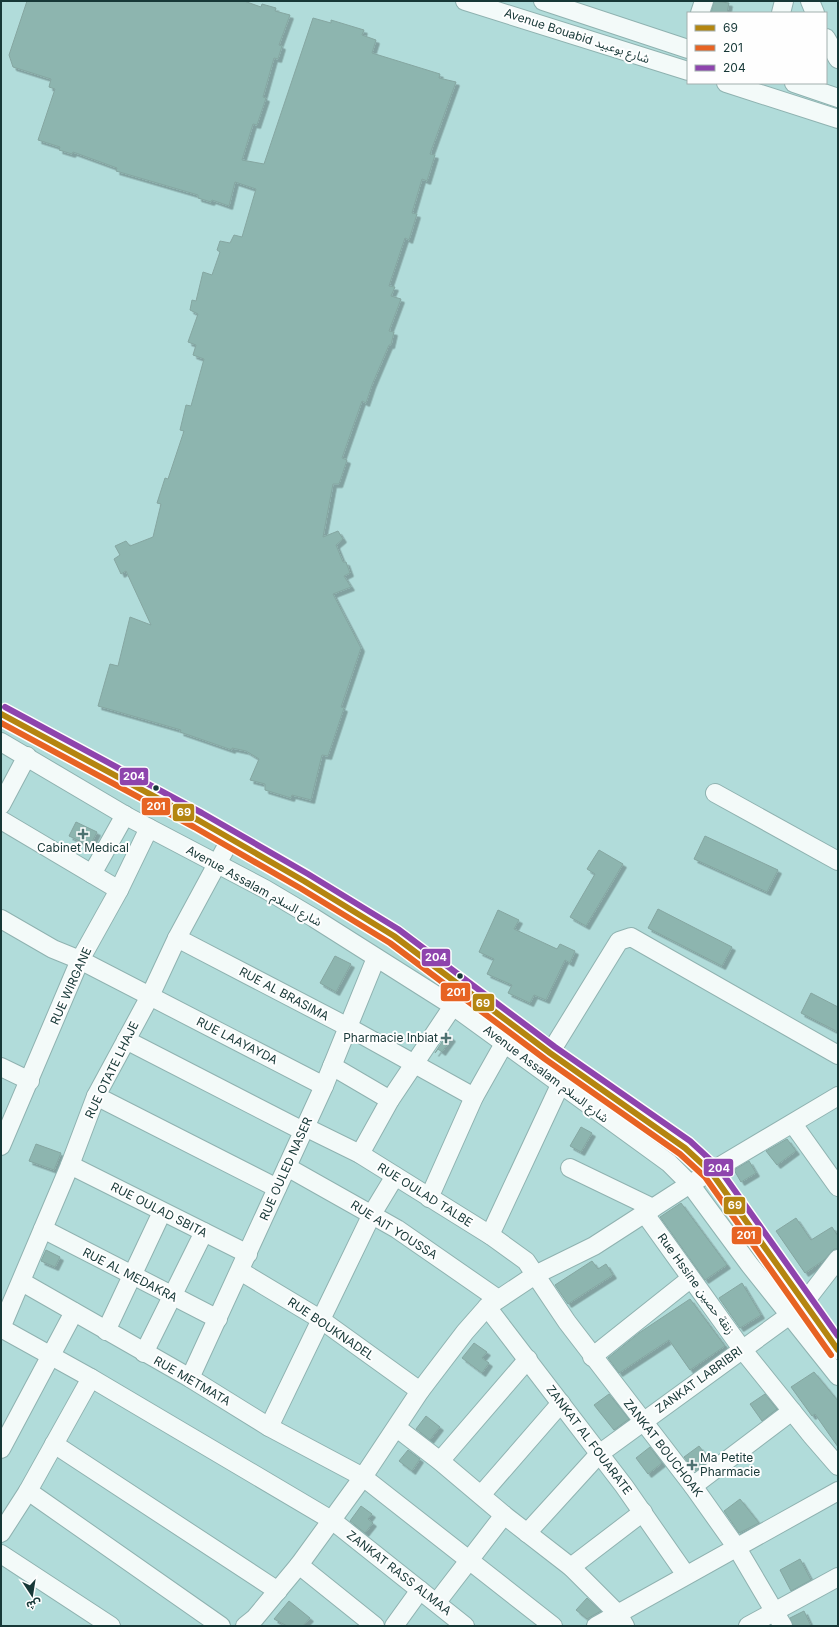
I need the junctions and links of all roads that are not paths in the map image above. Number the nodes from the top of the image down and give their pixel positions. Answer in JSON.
{"nodes":[{"id":1,"x":466,"y":1,"type":"edge"},
{"id":2,"x":704,"y":1,"type":"edge"},
{"id":3,"x":784,"y":1,"type":"edge"},
{"id":4,"x":810,"y":1,"type":"edge"},
{"id":5,"x":550,"y":2,"type":"edge"},
{"id":6,"x":497,"y":6,"type":"edge"},
{"id":7,"x":700,"y":12,"type":"edge"},
{"id":8,"x":781,"y":12,"type":"edge"},
{"id":9,"x":815,"y":12,"type":"edge"},
{"id":10,"x":545,"y":26,"type":"junction"},
{"id":11,"x":827,"y":40,"type":"edge"},
{"id":12,"x":687,"y":49,"type":"edge"},
{"id":13,"x":838,"y":59,"type":"edge"},
{"id":14,"x":687,"y":71,"type":"edge"},
{"id":15,"x":733,"y":84,"type":"edge"},
{"id":16,"x":797,"y":84,"type":"edge"},
{"id":17,"x":759,"y":88,"type":"edge"},
{"id":18,"x":838,"y":98,"type":"edge"},
{"id":19,"x":838,"y":119,"type":"edge"},
{"id":20,"x":1,"y":714,"type":"edge"},
{"id":21,"x":1,"y":742,"type":"edge"},
{"id":22,"x":26,"y":756,"type":"junction"},
{"id":23,"x":142,"y":791,"type":"junction"},
{"id":24,"x":715,"y":793,"type":"dead end"},
{"id":25,"x":1,"y":805,"type":"edge"},
{"id":26,"x":126,"y":816,"type":"junction"},
{"id":27,"x":1,"y":820,"type":"edge"},
{"id":28,"x":149,"y":828,"type":"junction"},
{"id":29,"x":230,"y":840,"type":"junction"},
{"id":30,"x":838,"y":861,"type":"edge"},
{"id":31,"x":216,"y":864,"type":"junction"},
{"id":32,"x":92,"y":874,"type":"junction"},
{"id":33,"x":119,"y":890,"type":"junction"},
{"id":34,"x":1,"y":919,"type":"edge"},
{"id":35,"x":177,"y":938,"type":"junction"},
{"id":36,"x":376,"y":958,"type":"junction"},
{"id":37,"x":80,"y":960,"type":"junction"},
{"id":38,"x":150,"y":996,"type":"junction"},
{"id":39,"x":453,"y":1006,"type":"junction"},
{"id":40,"x":348,"y":1027,"type":"junction"},
{"id":41,"x":126,"y":1040,"type":"junction"},
{"id":42,"x":505,"y":1042,"type":"junction"},
{"id":43,"x":550,"y":1052,"type":"junction"},
{"id":44,"x":838,"y":1055,"type":"edge"},
{"id":45,"x":415,"y":1064,"type":"junction"},
{"id":46,"x":332,"y":1066,"type":"junction"},
{"id":47,"x":1,"y":1067,"type":"edge"},
{"id":48,"x":30,"y":1081,"type":"junction"},
{"id":49,"x":560,"y":1085,"type":"junction"},
{"id":50,"x":324,"y":1086,"type":"junction"},
{"id":51,"x":96,"y":1096,"type":"junction"},
{"id":52,"x":838,"y":1096,"type":"edge"},
{"id":53,"x":474,"y":1097,"type":"junction"},
{"id":54,"x":390,"y":1100,"type":"junction"},
{"id":55,"x":793,"y":1124,"type":"junction"},
{"id":56,"x":304,"y":1129,"type":"junction"},
{"id":57,"x":1,"y":1146,"type":"edge"},
{"id":58,"x":360,"y":1154,"type":"junction"},
{"id":59,"x":70,"y":1165,"type":"junction"},
{"id":60,"x":287,"y":1167,"type":"junction"},
{"id":61,"x":570,"y":1168,"type":"dead end"},
{"id":62,"x":711,"y":1172,"type":"junction"},
{"id":63,"x":395,"y":1176,"type":"junction"},
{"id":64,"x":690,"y":1184,"type":"junction"},
{"id":65,"x":838,"y":1187,"type":"edge"},
{"id":66,"x":277,"y":1188,"type":"junction"},
{"id":67,"x":429,"y":1198,"type":"junction"},
{"id":68,"x":649,"y":1211,"type":"junction"},
{"id":69,"x":162,"y":1212,"type":"junction"},
{"id":70,"x":372,"y":1214,"type":"junction"},
{"id":71,"x":43,"y":1229,"type":"junction"},
{"id":72,"x":204,"y":1232,"type":"junction"},
{"id":73,"x":490,"y":1235,"type":"junction"},
{"id":74,"x":248,"y":1254,"type":"junction"},
{"id":75,"x":838,"y":1259,"type":"edge"},
{"id":76,"x":240,"y":1271,"type":"junction"},
{"id":77,"x":535,"y":1275,"type":"junction"},
{"id":78,"x":132,"y":1276,"type":"junction"},
{"id":79,"x":690,"y":1279,"type":"junction"},
{"id":80,"x":13,"y":1290,"type":"edge"},
{"id":81,"x":173,"y":1297,"type":"junction"},
{"id":82,"x":492,"y":1303,"type":"junction"},
{"id":83,"x":804,"y":1303,"type":"junction"},
{"id":84,"x":74,"y":1312,"type":"junction"},
{"id":85,"x":790,"y":1315,"type":"junction"},
{"id":86,"x":218,"y":1319,"type":"junction"},
{"id":87,"x":320,"y":1319,"type":"junction"},
{"id":88,"x":1,"y":1328,"type":"edge"},
{"id":89,"x":106,"y":1331,"type":"junction"},
{"id":90,"x":742,"y":1349,"type":"junction"},
{"id":91,"x":838,"y":1350,"type":"edge"},
{"id":92,"x":144,"y":1353,"type":"junction"},
{"id":93,"x":592,"y":1356,"type":"junction"},
{"id":94,"x":52,"y":1357,"type":"junction"},
{"id":95,"x":528,"y":1359,"type":"junction"},
{"id":96,"x":838,"y":1376,"type":"edge"},
{"id":97,"x":92,"y":1378,"type":"junction"},
{"id":98,"x":190,"y":1378,"type":"junction"},
{"id":99,"x":420,"y":1391,"type":"junction"},
{"id":100,"x":561,"y":1403,"type":"junction"},
{"id":101,"x":792,"y":1411,"type":"junction"},
{"id":102,"x":643,"y":1420,"type":"junction"},
{"id":103,"x":269,"y":1426,"type":"junction"},
{"id":104,"x":397,"y":1428,"type":"junction"},
{"id":105,"x":54,"y":1444,"type":"junction"},
{"id":106,"x":1,"y":1449,"type":"edge"},
{"id":107,"x":599,"y":1454,"type":"junction"},
{"id":108,"x":440,"y":1461,"type":"junction"},
{"id":109,"x":838,"y":1466,"type":"edge"},
{"id":110,"x":363,"y":1477,"type":"junction"},
{"id":111,"x":693,"y":1486,"type":"junction"},
{"id":112,"x":28,"y":1491,"type":"junction"},
{"id":113,"x":838,"y":1491,"type":"edge"},
{"id":114,"x":481,"y":1495,"type":"junction"},
{"id":115,"x":643,"y":1512,"type":"junction"},
{"id":116,"x":504,"y":1515,"type":"junction"},
{"id":117,"x":333,"y":1521,"type":"junction"},
{"id":118,"x":1,"y":1533,"type":"edge"},
{"id":119,"x":527,"y":1533,"type":"junction"},
{"id":120,"x":737,"y":1548,"type":"junction"},
{"id":121,"x":1,"y":1554,"type":"edge"},
{"id":122,"x":468,"y":1561,"type":"junction"},
{"id":123,"x":299,"y":1565,"type":"junction"},
{"id":124,"x":571,"y":1567,"type":"junction"},
{"id":125,"x":686,"y":1575,"type":"junction"},
{"id":126,"x":838,"y":1577,"type":"edge"},
{"id":127,"x":420,"y":1590,"type":"junction"},
{"id":128,"x":278,"y":1591,"type":"junction"},
{"id":129,"x":437,"y":1602,"type":"junction"},
{"id":130,"x":774,"y":1610,"type":"junction"},
{"id":131,"x":621,"y":1620,"type":"edge"},
{"id":132,"x":256,"y":1623,"type":"edge"},
{"id":133,"x":111,"y":1626,"type":"edge"},
{"id":134,"x":221,"y":1626,"type":"edge"},
{"id":135,"x":375,"y":1626,"type":"edge"},
{"id":136,"x":394,"y":1626,"type":"edge"},
{"id":137,"x":465,"y":1626,"type":"edge"},
{"id":138,"x":553,"y":1626,"type":"edge"},
{"id":139,"x":596,"y":1626,"type":"edge"},
{"id":140,"x":748,"y":1626,"type":"edge"},
{"id":141,"x":783,"y":1626,"type":"edge"}],
"edges":[{"from":1,"to":6,"type":"street","name":"Avenue Bouabid شارع بوعبيد"},
{"from":2,"to":7,"type":"street"},
{"from":3,"to":8,"type":"street"},
{"from":4,"to":9,"type":"street"},
{"from":5,"to":10,"type":"street"},
{"from":5,"to":12,"type":"street","name":"Avenue Bouabid شارع بوعبيد"},
{"from":6,"to":10,"type":"street","name":"Avenue Bouabid شارع بوعبيد"},
{"from":10,"to":14,"type":"street","name":"Avenue Bouabid شارع بوعبيد"},
{"from":11,"to":13,"type":"street"},
{"from":15,"to":17,"type":"street"},
{"from":16,"to":18,"type":"street"},
{"from":17,"to":19,"type":"street"},
{"from":20,"to":23,"type":"street","name":"Avenue Assalam شارع السلام"},
{"from":21,"to":22,"type":"street","name":"Avenue Assalam شارع السلام"},
{"from":22,"to":25,"type":"street"},
{"from":22,"to":26,"type":"street","name":"Avenue Assalam شارع السلام"},
{"from":23,"to":26,"type":"street"},
{"from":23,"to":29,"type":"street","name":"Avenue Assalam شارع السلام"},
{"from":24,"to":30,"type":"street"},
{"from":26,"to":28,"type":"street","name":"Avenue Assalam شارع السلام"},
{"from":26,"to":32,"type":"street"},
{"from":27,"to":32,"type":"street"},
{"from":28,"to":31,"type":"street","name":"Avenue Assalam شارع السلام"},
{"from":28,"to":33,"type":"street","name":"RUE WIRGANE"},
{"from":29,"to":31,"type":"street","name":"RUE OTATE LHAJE"},
{"from":29,"to":43,"type":"street","name":"Avenue Assalam شارع السلام"},
{"from":31,"to":35,"type":"street","name":"RUE OTATE LHAJE"},
{"from":31,"to":36,"type":"street","name":"Avenue Assalam شارع السلام"},
{"from":32,"to":33,"type":"street"},
{"from":33,"to":37,"type":"street","name":"RUE WIRGANE"},
{"from":34,"to":37,"type":"street","name":"RUE LAAYAYDA"},
{"from":35,"to":38,"type":"street","name":"RUE OTATE LHAJE"},
{"from":35,"to":40,"type":"street","name":"RUE AL BRASIMA"},
{"from":36,"to":39,"type":"street","name":"Avenue Assalam شارع السلام"},
{"from":36,"to":40,"type":"street","name":"RUE OULED NASER"},
{"from":37,"to":38,"type":"street","name":"RUE LAAYAYDA"},
{"from":37,"to":48,"type":"street","name":"RUE WIRGANE"},
{"from":38,"to":41,"type":"street","name":"RUE OTATE LHAJE"},
{"from":38,"to":50,"type":"street","name":"RUE LAAYAYDA"},
{"from":39,"to":42,"type":"street","name":"Avenue Assalam شارع السلام"},
{"from":39,"to":45,"type":"street"},
{"from":40,"to":45,"type":"street","name":"RUE AL BRASIMA"},
{"from":40,"to":46,"type":"street","name":"RUE OULED NASER"},
{"from":41,"to":51,"type":"street","name":"RUE OTATE LHAJE"},
{"from":41,"to":56,"type":"street","name":"RUE OULAD TALBE"},
{"from":42,"to":49,"type":"street","name":"Avenue Assalam شارع السلام"},
{"from":42,"to":53,"type":"street"},
{"from":43,"to":44,"type":"street"},
{"from":43,"to":62,"type":"street","name":"Avenue Assalam شارع السلام"},
{"from":45,"to":53,"type":"street","name":"RUE AL BRASIMA"},
{"from":45,"to":54,"type":"street"},
{"from":46,"to":50,"type":"street","name":"RUE OULED NASER"},
{"from":46,"to":54,"type":"street"},
{"from":47,"to":48,"type":"street"},
{"from":48,"to":57,"type":"street","name":"RUE WIRGANE"},
{"from":49,"to":64,"type":"street","name":"Avenue Assalam شارع السلام"},
{"from":49,"to":73,"type":"street"},
{"from":50,"to":56,"type":"street","name":"RUE OULED NASER"},
{"from":51,"to":59,"type":"street","name":"RUE OTATE LHAJE"},
{"from":51,"to":66,"type":"street"},
{"from":52,"to":55,"type":"street"},
{"from":53,"to":67,"type":"street"},
{"from":54,"to":58,"type":"street"},
{"from":55,"to":62,"type":"street"},
{"from":55,"to":65,"type":"street"},
{"from":56,"to":58,"type":"street","name":"RUE OULAD TALBE"},
{"from":56,"to":60,"type":"street","name":"RUE OULED NASER"},
{"from":58,"to":63,"type":"street","name":"RUE OULAD TALBE"},
{"from":59,"to":69,"type":"street","name":"RUE OULAD SBITA"},
{"from":59,"to":71,"type":"street","name":"RUE OTATE LHAJE"},
{"from":60,"to":66,"type":"street","name":"RUE OULED NASER"},
{"from":60,"to":70,"type":"street","name":"RUE AIT YOUSSA"},
{"from":61,"to":68,"type":"street"},
{"from":62,"to":64,"type":"street"},
{"from":62,"to":83,"type":"street","name":"Avenue Assalam شارع السلام"},
{"from":63,"to":67,"type":"street","name":"RUE OULAD TALBE"},
{"from":63,"to":70,"type":"street"},
{"from":64,"to":68,"type":"street"},
{"from":64,"to":85,"type":"street","name":"Avenue Assalam شارع السلام"},
{"from":66,"to":74,"type":"street","name":"RUE OULED NASER"},
{"from":67,"to":73,"type":"street","name":"RUE OULAD TALBE"},
{"from":68,"to":77,"type":"street"},
{"from":68,"to":79,"type":"street","name":"Rue Hssine زنقة حصين"},
{"from":69,"to":72,"type":"street","name":"RUE OULAD SBITA"},
{"from":69,"to":78,"type":"street"},
{"from":70,"to":82,"type":"street","name":"RUE AIT YOUSSA"},
{"from":70,"to":87,"type":"street"},
{"from":71,"to":78,"type":"street","name":"RUE AL MEDAKRA"},
{"from":71,"to":80,"type":"street","name":"RUE OTATE LHAJE"},
{"from":72,"to":74,"type":"street","name":"RUE OULAD SBITA"},
{"from":72,"to":81,"type":"street"},
{"from":73,"to":77,"type":"street","name":"RUE OULAD TALBE"},
{"from":74,"to":76,"type":"street","name":"RUE OULED NASER"},
{"from":75,"to":83,"type":"street","name":"ZANKAT LABRIBRI"},
{"from":76,"to":86,"type":"street","name":"RUE OULED NASER"},
{"from":76,"to":87,"type":"street","name":"RUE BOUKNADEL"},
{"from":77,"to":82,"type":"street"},
{"from":77,"to":93,"type":"street","name":"ZANKAT BOUCHOAK"},
{"from":78,"to":81,"type":"street","name":"RUE AL MEDAKRA"},
{"from":78,"to":89,"type":"street"},
{"from":79,"to":90,"type":"street","name":"Rue Hssine زنقة حصين"},
{"from":79,"to":93,"type":"street"},
{"from":80,"to":84,"type":"street","name":"RUE METMATA"},
{"from":80,"to":88,"type":"street","name":"RUE OTATE LHAJE"},
{"from":81,"to":86,"type":"street","name":"RUE AL MEDAKRA"},
{"from":81,"to":92,"type":"street"},
{"from":82,"to":95,"type":"street","name":"ZANKAT AL FOUARATE"},
{"from":82,"to":99,"type":"street"},
{"from":83,"to":85,"type":"street","name":"ZANKAT LABRIBRI"},
{"from":83,"to":91,"type":"street","name":"Avenue Assalam شارع السلام"},
{"from":84,"to":89,"type":"street","name":"RUE METMATA"},
{"from":84,"to":94,"type":"street"},
{"from":85,"to":90,"type":"street","name":"ZANKAT LABRIBRI"},
{"from":85,"to":96,"type":"street","name":"Avenue Assalam شارع السلام"},
{"from":86,"to":98,"type":"street","name":"RUE OULED NASER"},
{"from":87,"to":99,"type":"street","name":"RUE BOUKNADEL"},
{"from":87,"to":103,"type":"street"},
{"from":88,"to":94,"type":"street","name":"ZANKAT RASS ALMAA"},
{"from":89,"to":92,"type":"street","name":"RUE METMATA"},
{"from":90,"to":101,"type":"street","name":"Rue Hssine زنقة حصين"},
{"from":90,"to":102,"type":"street","name":"ZANKAT LABRIBRI"},
{"from":92,"to":98,"type":"street","name":"RUE METMATA"},
{"from":93,"to":102,"type":"street","name":"ZANKAT BOUCHOAK"},
{"from":94,"to":97,"type":"street","name":"ZANKAT RASS ALMAA"},
{"from":94,"to":106,"type":"street"},
{"from":95,"to":100,"type":"street","name":"ZANKAT AL FOUARATE"},
{"from":95,"to":108,"type":"street"},
{"from":97,"to":105,"type":"street"},
{"from":97,"to":117,"type":"street","name":"ZANKAT RASS ALMAA"},
{"from":98,"to":103,"type":"street","name":"RUE METMATA"},
{"from":99,"to":104,"type":"street"},
{"from":100,"to":107,"type":"street","name":"ZANKAT AL FOUARATE"},
{"from":100,"to":114,"type":"street"},
{"from":101,"to":109,"type":"street","name":"Rue Hssine زنقة حصين"},
{"from":101,"to":111,"type":"street"},
{"from":102,"to":107,"type":"street","name":"ZANKAT LABRIBRI"},
{"from":102,"to":111,"type":"street","name":"ZANKAT BOUCHOAK"},
{"from":103,"to":110,"type":"street","name":"RUE METMATA"},
{"from":104,"to":108,"type":"street"},
{"from":104,"to":110,"type":"street"},
{"from":105,"to":112,"type":"street"},
{"from":105,"to":128,"type":"street"},
{"from":107,"to":115,"type":"street","name":"ZANKAT AL FOUARATE"},
{"from":107,"to":119,"type":"street","name":"ZANKAT LABRIBRI"},
{"from":108,"to":114,"type":"street"},
{"from":110,"to":117,"type":"street"},
{"from":110,"to":122,"type":"street","name":"RUE METMATA"},
{"from":111,"to":120,"type":"street","name":"ZANKAT BOUCHOAK"},
{"from":112,"to":118,"type":"street"},
{"from":112,"to":134,"type":"street"},
{"from":113,"to":120,"type":"street"},
{"from":114,"to":116,"type":"street"},
{"from":115,"to":124,"type":"street"},
{"from":115,"to":125,"type":"street","name":"ZANKAT AL FOUARATE"},
{"from":116,"to":119,"type":"street"},
{"from":116,"to":122,"type":"street"},
{"from":117,"to":123,"type":"street"},
{"from":117,"to":127,"type":"street","name":"ZANKAT RASS ALMAA"},
{"from":119,"to":124,"type":"street"},
{"from":120,"to":125,"type":"street"},
{"from":120,"to":130,"type":"street","name":"ZANKAT BOUCHOAK"},
{"from":121,"to":133,"type":"street"},
{"from":122,"to":129,"type":"street"},
{"from":122,"to":138,"type":"street","name":"RUE METMATA"},
{"from":123,"to":128,"type":"street"},
{"from":123,"to":135,"type":"street"},
{"from":124,"to":131,"type":"street"},
{"from":125,"to":131,"type":"street"},
{"from":126,"to":130,"type":"street"},
{"from":127,"to":129,"type":"street","name":"ZANKAT RASS ALMAA"},
{"from":127,"to":136,"type":"street"},
{"from":128,"to":132,"type":"street"},
{"from":129,"to":137,"type":"street","name":"ZANKAT RASS ALMAA"},
{"from":130,"to":140,"type":"street"},
{"from":130,"to":141,"type":"street","name":"ZANKAT BOUCHOAK"},
{"from":131,"to":139,"type":"street"}]}
